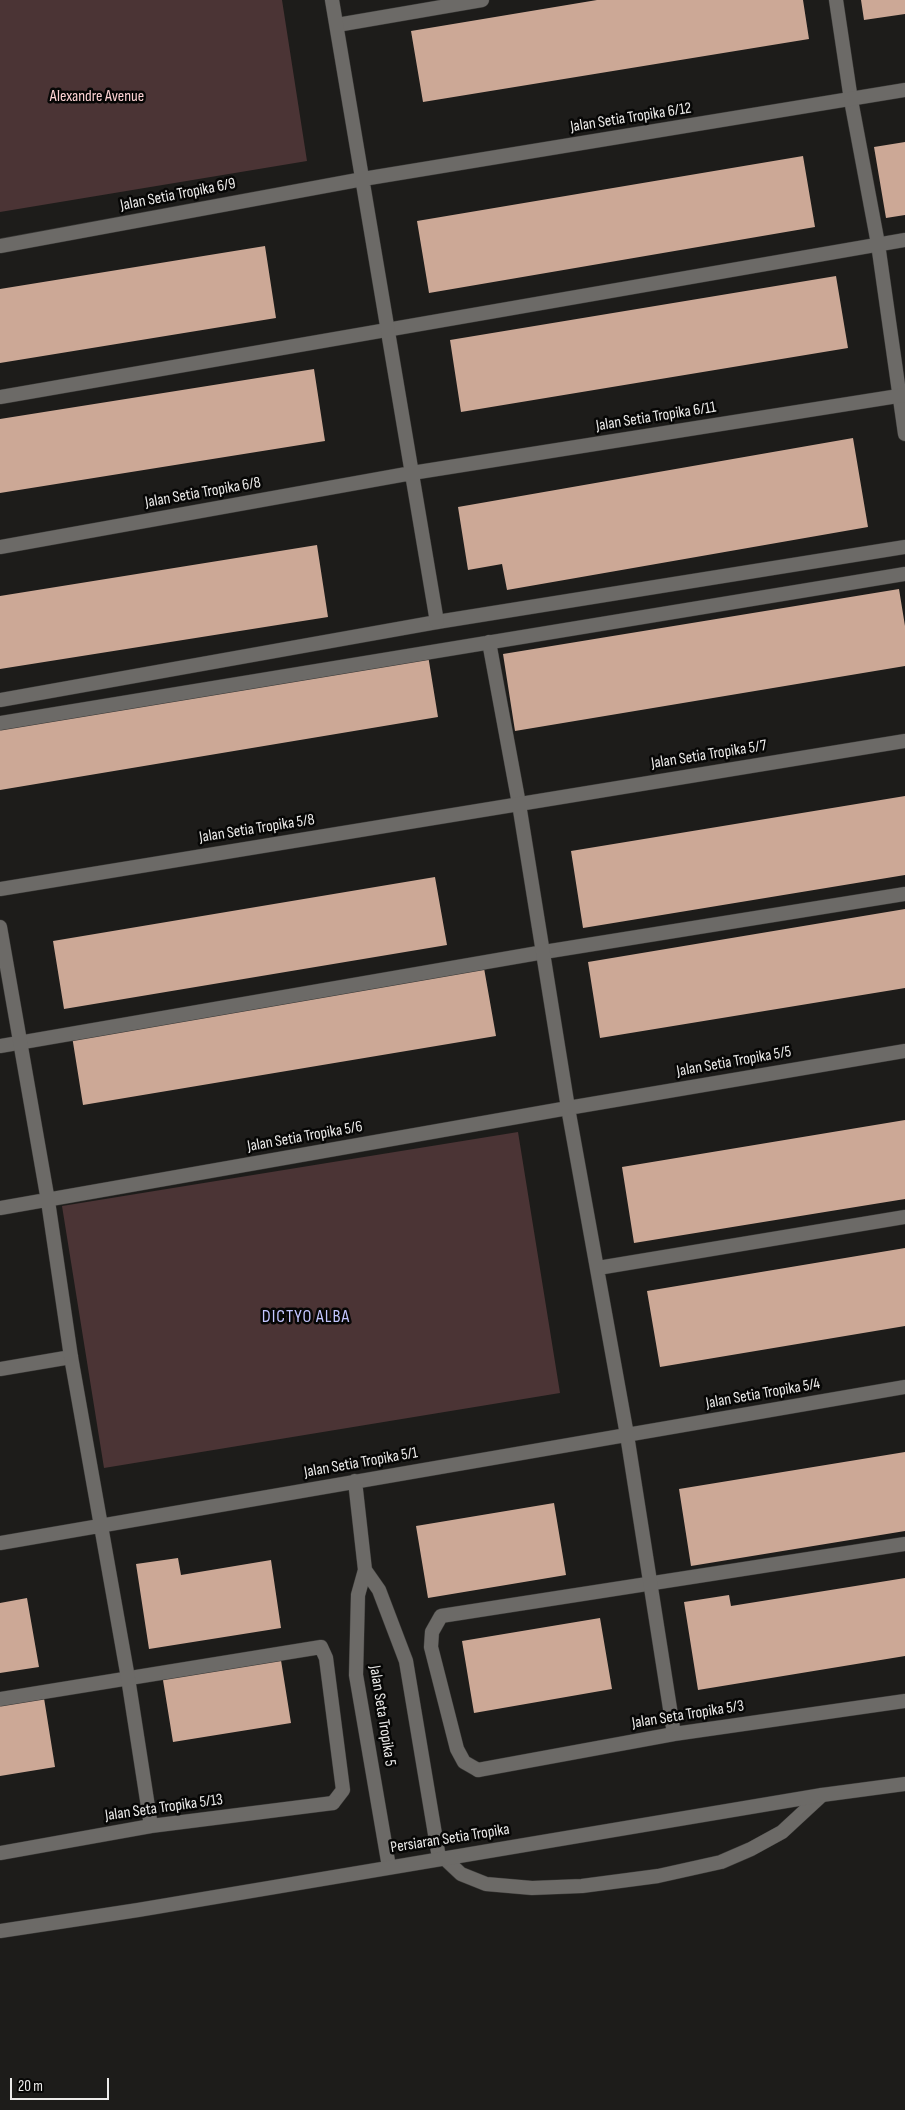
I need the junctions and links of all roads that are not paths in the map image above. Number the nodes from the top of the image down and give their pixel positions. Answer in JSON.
{"nodes":[{"id":1,"x":332,"y":0,"type":"edge"},
{"id":2,"x":482,"y":0,"type":"edge"},
{"id":3,"x":836,"y":0,"type":"edge"},
{"id":4,"x":337,"y":25,"type":"junction"},
{"id":5,"x":905,"y":90,"type":"edge"},
{"id":6,"x":851,"y":100,"type":"junction"},
{"id":7,"x":363,"y":179,"type":"junction"},
{"id":8,"x":905,"y":240,"type":"edge"},
{"id":9,"x":878,"y":244,"type":"junction"},
{"id":10,"x":0,"y":246,"type":"edge"},
{"id":11,"x":388,"y":329,"type":"junction"},
{"id":12,"x":902,"y":396,"type":"edge"},
{"id":13,"x":0,"y":397,"type":"edge"},
{"id":14,"x":905,"y":434,"type":"edge"},
{"id":15,"x":412,"y":473,"type":"junction"},
{"id":16,"x":0,"y":547,"type":"edge"},
{"id":17,"x":905,"y":547,"type":"edge"},
{"id":18,"x":905,"y":574,"type":"edge"},
{"id":19,"x":437,"y":622,"type":"junction"},
{"id":20,"x":489,"y":642,"type":"junction"},
{"id":21,"x":0,"y":700,"type":"edge"},
{"id":22,"x":0,"y":723,"type":"edge"},
{"id":23,"x":905,"y":740,"type":"edge"},
{"id":24,"x":519,"y":804,"type":"junction"},
{"id":25,"x":0,"y":889,"type":"edge"},
{"id":26,"x":905,"y":894,"type":"edge"},
{"id":27,"x":0,"y":927,"type":"edge"},
{"id":28,"x":544,"y":952,"type":"junction"},
{"id":29,"x":21,"y":1043,"type":"junction"},
{"id":30,"x":0,"y":1046,"type":"edge"},
{"id":31,"x":905,"y":1051,"type":"edge"},
{"id":32,"x":568,"y":1108,"type":"junction"},
{"id":33,"x":48,"y":1200,"type":"junction"},
{"id":34,"x":0,"y":1208,"type":"edge"},
{"id":35,"x":905,"y":1216,"type":"edge"},
{"id":36,"x":598,"y":1268,"type":"junction"},
{"id":37,"x":71,"y":1357,"type":"junction"},
{"id":38,"x":0,"y":1369,"type":"edge"},
{"id":39,"x":905,"y":1387,"type":"edge"},
{"id":40,"x":627,"y":1435,"type":"junction"},
{"id":41,"x":355,"y":1481,"type":"junction"},
{"id":42,"x":101,"y":1526,"type":"junction"},
{"id":43,"x":0,"y":1543,"type":"edge"},
{"id":44,"x":905,"y":1544,"type":"edge"},
{"id":45,"x":365,"y":1570,"type":"junction"},
{"id":46,"x":651,"y":1584,"type":"junction"},
{"id":47,"x":128,"y":1678,"type":"junction"},
{"id":48,"x":0,"y":1699,"type":"edge"},
{"id":49,"x":905,"y":1701,"type":"edge"},
{"id":50,"x":674,"y":1734,"type":"junction"},
{"id":51,"x":905,"y":1784,"type":"edge"},
{"id":52,"x":822,"y":1795,"type":"junction"},
{"id":53,"x":151,"y":1826,"type":"junction"},
{"id":54,"x":0,"y":1853,"type":"edge"},
{"id":55,"x":442,"y":1858,"type":"junction"},
{"id":56,"x":389,"y":1866,"type":"junction"},
{"id":57,"x":0,"y":1930,"type":"edge"}],
"edges":[{"from":1,"to":4,"type":"street"},
{"from":2,"to":4,"type":"street"},
{"from":3,"to":6,"type":"street"},
{"from":4,"to":7,"type":"street"},
{"from":5,"to":6,"type":"street","name":"Jalan Setia Tropika 6/12"},
{"from":6,"to":7,"type":"street","name":"Jalan Setia Tropika 6/12"},
{"from":6,"to":9,"type":"street"},
{"from":7,"to":10,"type":"street","name":"Jalan Setia Tropika 6/9"},
{"from":7,"to":11,"type":"street"},
{"from":8,"to":9,"type":"street"},
{"from":9,"to":11,"type":"street"},
{"from":9,"to":12,"type":"street"},
{"from":11,"to":13,"type":"street"},
{"from":11,"to":15,"type":"street"},
{"from":12,"to":14,"type":"street"},
{"from":12,"to":15,"type":"street","name":"Jalan Setia Tropika 6/11"},
{"from":15,"to":16,"type":"street","name":"Jalan Setia Tropika 6/8"},
{"from":15,"to":19,"type":"street"},
{"from":17,"to":19,"type":"street"},
{"from":18,"to":20,"type":"street"},
{"from":19,"to":21,"type":"street"},
{"from":20,"to":22,"type":"street"},
{"from":20,"to":24,"type":"street"},
{"from":23,"to":24,"type":"street","name":"Jalan Setia Tropika 5/7"},
{"from":24,"to":25,"type":"street","name":"Jalan Setia Tropika 5/8"},
{"from":24,"to":28,"type":"street"},
{"from":26,"to":28,"type":"street"},
{"from":27,"to":29,"type":"street"},
{"from":28,"to":29,"type":"street"},
{"from":28,"to":32,"type":"street"},
{"from":29,"to":30,"type":"street"},
{"from":29,"to":33,"type":"street"},
{"from":31,"to":32,"type":"street","name":"Jalan Setia Tropika 5/5"},
{"from":32,"to":33,"type":"street","name":"Jalan Setia Tropika 5/6"},
{"from":32,"to":36,"type":"street"},
{"from":33,"to":34,"type":"street","name":"Jalan Setia Tropika 5/6"},
{"from":33,"to":37,"type":"street"},
{"from":35,"to":36,"type":"street"},
{"from":36,"to":40,"type":"street"},
{"from":37,"to":38,"type":"street"},
{"from":37,"to":42,"type":"street"},
{"from":39,"to":40,"type":"street","name":"Jalan Setia Tropika 5/4"},
{"from":40,"to":41,"type":"street","name":"Jalan Setia Tropika 5/1"},
{"from":40,"to":46,"type":"street"},
{"from":41,"to":42,"type":"street","name":"Jalan Setia Tropika 5/1"},
{"from":41,"to":45,"type":"street","name":"Jalan Seta Tropika 5"},
{"from":42,"to":43,"type":"street","name":"Jalan Setia Tropika 5/1"},
{"from":42,"to":47,"type":"street"},
{"from":44,"to":46,"type":"street"},
{"from":45,"to":55,"type":"street","name":"Jalan Seta Tropika 5"},
{"from":45,"to":56,"type":"street","name":"Jalan Seta Tropika 5"},
{"from":46,"to":50,"type":"street"},
{"from":46,"to":50,"type":"street","name":"Jalan Seta Tropika 5/3"},
{"from":47,"to":48,"type":"street"},
{"from":47,"to":53,"type":"street"},
{"from":47,"to":53,"type":"street","name":"Jalan Seta Tropika 5/13"},
{"from":49,"to":50,"type":"street","name":"Jalan Seta Tropika 5/3"},
{"from":51,"to":52,"type":"street","name":"Persiaran Setia Tropika"},
{"from":52,"to":55,"type":"street","name":"Persiaran Setia Tropika"},
{"from":52,"to":55,"type":"street"},
{"from":53,"to":54,"type":"street","name":"Jalan Seta Tropika 5/13"},
{"from":55,"to":56,"type":"street","name":"Persiaran Setia Tropika"},
{"from":56,"to":57,"type":"street","name":"Persiaran Setia Tropika"}]}
